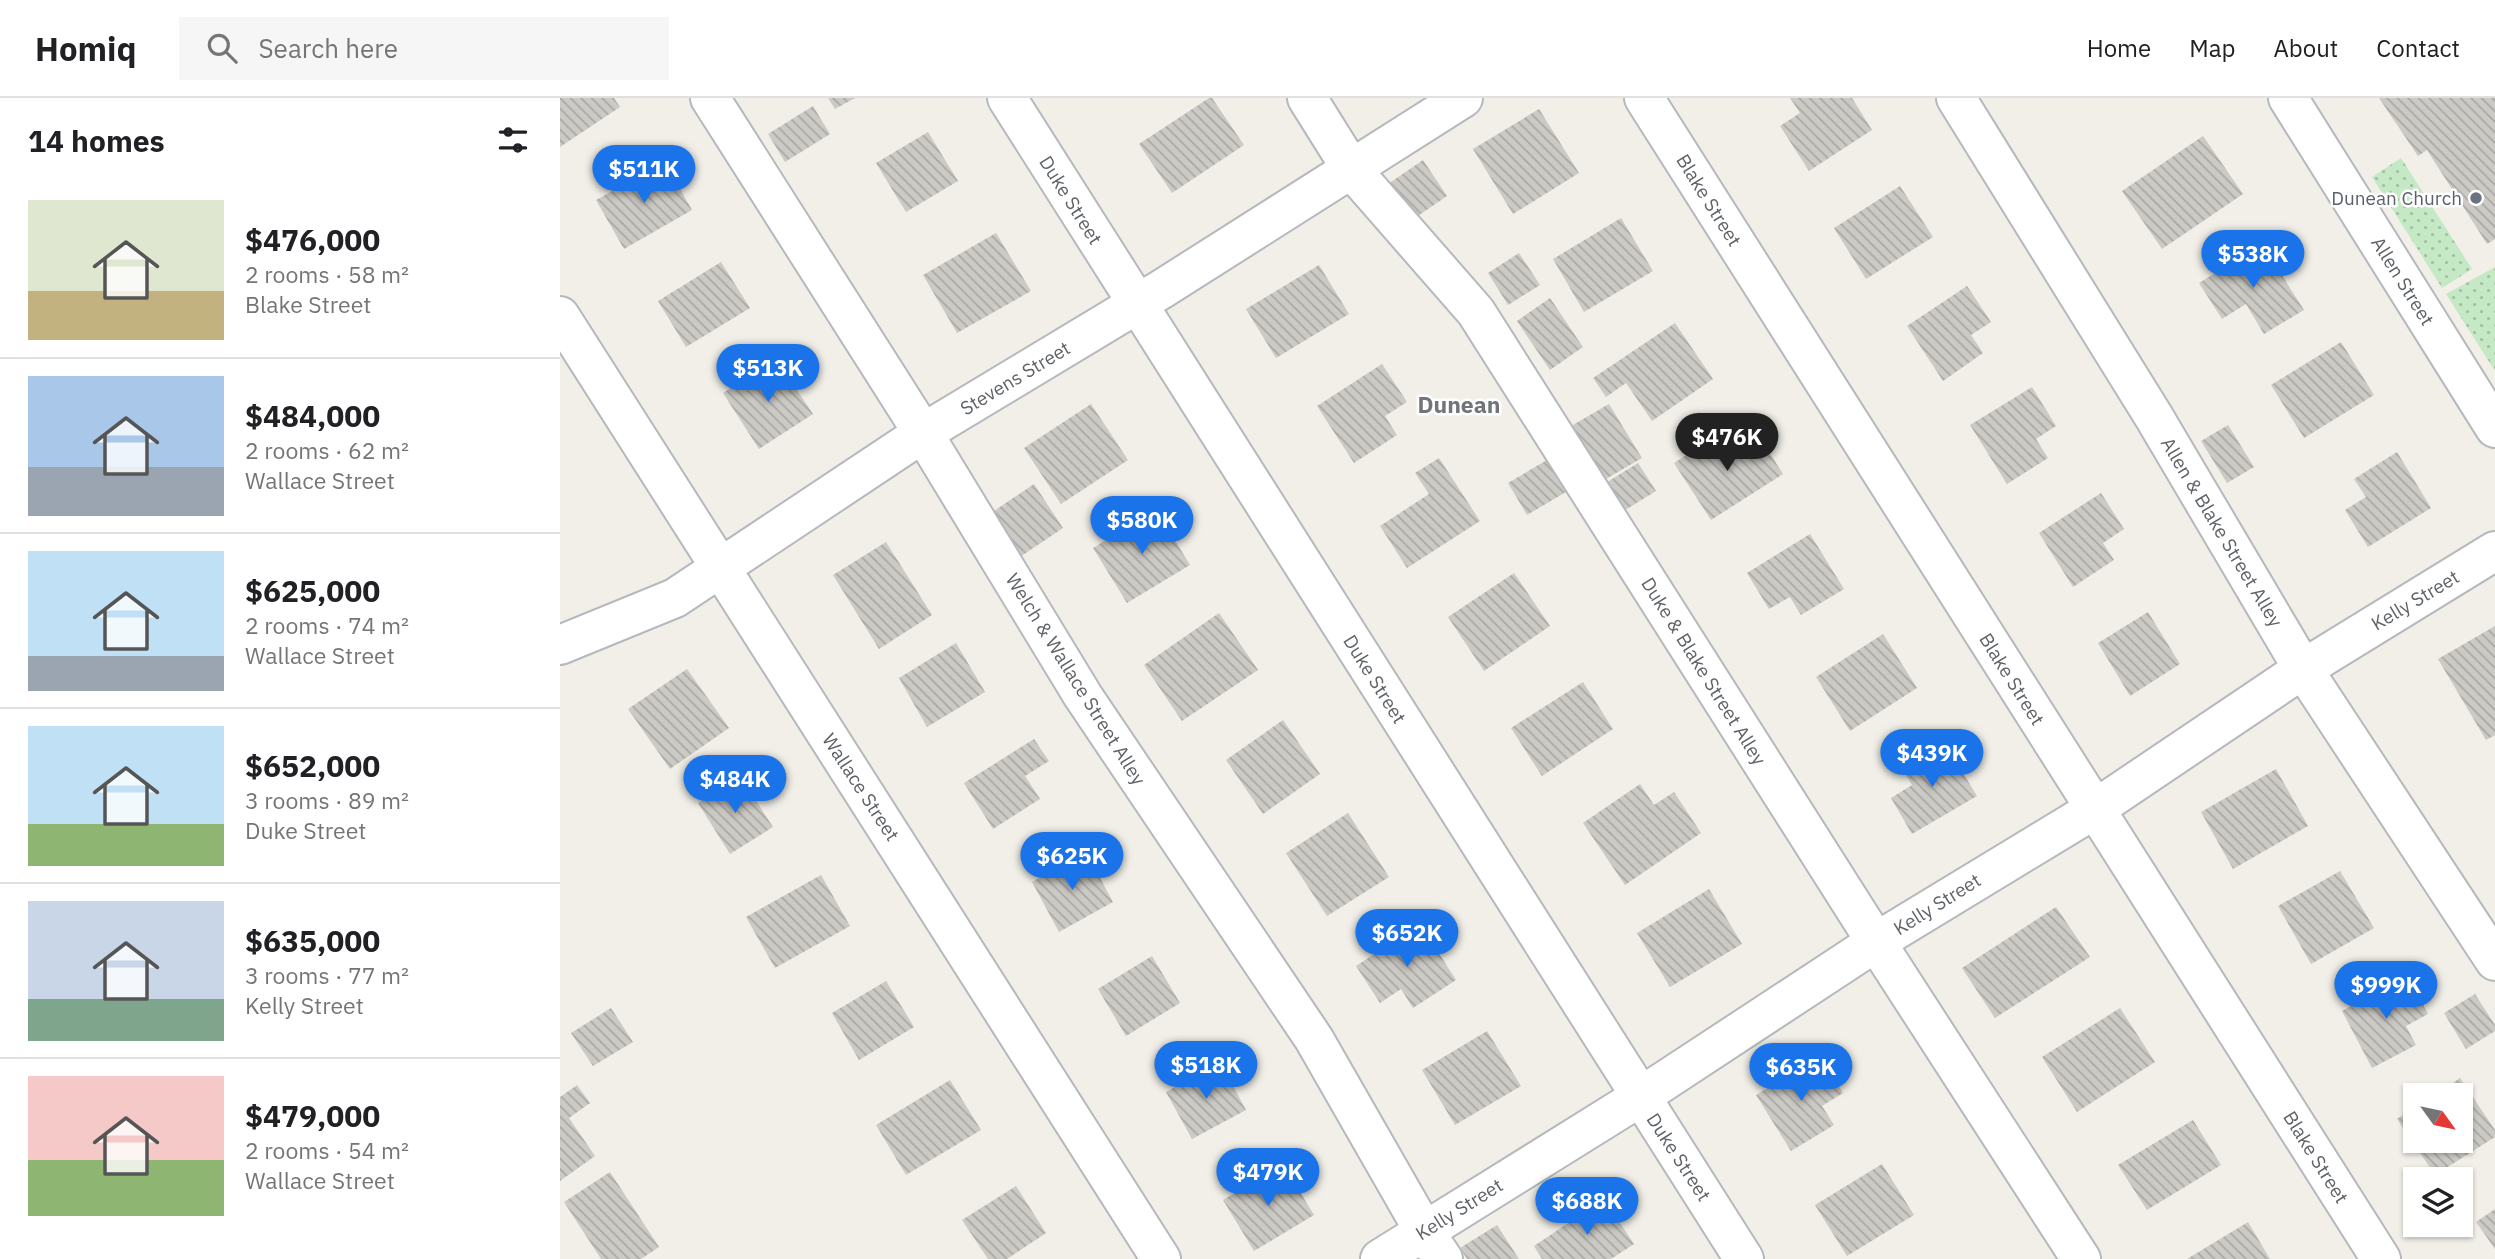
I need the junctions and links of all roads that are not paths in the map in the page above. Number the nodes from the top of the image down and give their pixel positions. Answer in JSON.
{"nodes":[{"id":1,"x":710,"y":98,"type":"edge"},
{"id":2,"x":1007,"y":98,"type":"edge"},
{"id":3,"x":1307,"y":98,"type":"edge"},
{"id":4,"x":1464,"y":98,"type":"edge"},
{"id":5,"x":1644,"y":98,"type":"edge"},
{"id":6,"x":1956,"y":98,"type":"edge"},
{"id":7,"x":2288,"y":98,"type":"edge"},
{"id":8,"x":1352,"y":170,"type":"junction"},
{"id":9,"x":1137,"y":304,"type":"junction"},
{"id":10,"x":560,"y":316,"type":"edge"},
{"id":11,"x":2495,"y":428,"type":"edge"},
{"id":12,"x":923,"y":433,"type":"junction"},
{"id":13,"x":2495,"y":551,"type":"edge"},
{"id":14,"x":722,"y":569,"type":"junction"},
{"id":15,"x":560,"y":645,"type":"edge"},
{"id":16,"x":2303,"y":669,"type":"junction"},
{"id":17,"x":2095,"y":809,"type":"junction"},
{"id":18,"x":1876,"y":942,"type":"junction"},
{"id":19,"x":2495,"y":961,"type":"edge"},
{"id":20,"x":1640,"y":1097,"type":"junction"},
{"id":21,"x":1433,"y":1245,"type":"edge"},
{"id":22,"x":1161,"y":1259,"type":"edge"},
{"id":23,"x":1380,"y":1259,"type":"edge"},
{"id":24,"x":1744,"y":1259,"type":"edge"},
{"id":25,"x":2081,"y":1259,"type":"edge"},
{"id":26,"x":2381,"y":1259,"type":"edge"}],
"edges":[{"from":1,"to":12,"type":"street","name":"Welch & Wallace Street Alley"},
{"from":2,"to":9,"type":"street","name":"Duke Street"},
{"from":3,"to":8,"type":"street","name":"Duke & Blake Street Alley"},
{"from":4,"to":8,"type":"street","name":"Stevens Street"},
{"from":5,"to":17,"type":"street","name":"Blake Street"},
{"from":6,"to":16,"type":"street","name":"Allen & Blake Street Alley"},
{"from":7,"to":11,"type":"street","name":"Allen Street"},
{"from":8,"to":9,"type":"street","name":"Stevens Street"},
{"from":8,"to":18,"type":"street","name":"Duke & Blake Street Alley"},
{"from":9,"to":12,"type":"street","name":"Stevens Street"},
{"from":9,"to":20,"type":"street","name":"Duke Street"},
{"from":10,"to":14,"type":"street","name":"Wallace Street"},
{"from":12,"to":14,"type":"street","name":"Stevens Street"},
{"from":12,"to":21,"type":"street","name":"Welch & Wallace Street Alley"},
{"from":13,"to":16,"type":"street","name":"Kelly Street"},
{"from":14,"to":15,"type":"street","name":"Stevens Street"},
{"from":14,"to":22,"type":"street","name":"Wallace Street"},
{"from":16,"to":17,"type":"street","name":"Kelly Street"},
{"from":16,"to":19,"type":"street","name":"Allen & Blake Street Alley"},
{"from":17,"to":18,"type":"street","name":"Kelly Street"},
{"from":17,"to":26,"type":"street","name":"Blake Street"},
{"from":18,"to":20,"type":"street","name":"Kelly Street"},
{"from":18,"to":25,"type":"street","name":"Duke & Blake Street Alley"},
{"from":20,"to":21,"type":"street","name":"Kelly Street"},
{"from":20,"to":24,"type":"street","name":"Duke Street"},
{"from":21,"to":23,"type":"street","name":"Kelly Street"}]}
